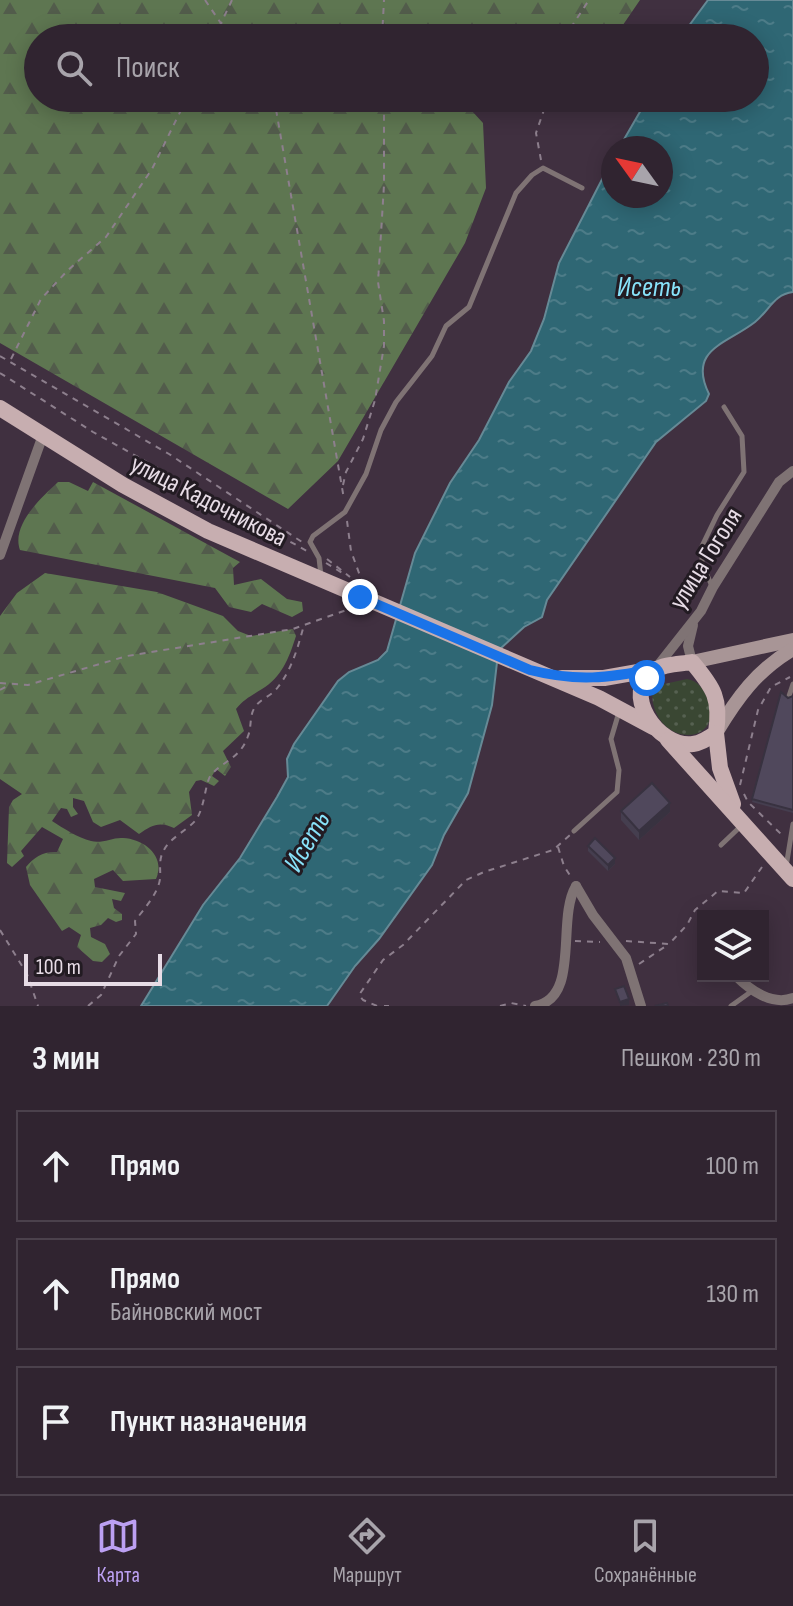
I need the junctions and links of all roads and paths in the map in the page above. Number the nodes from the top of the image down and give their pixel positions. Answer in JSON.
{"nodes":[{"id":1,"x":205,"y":0,"type":"edge"},
{"id":2,"x":232,"y":0,"type":"edge"},
{"id":3,"x":384,"y":0,"type":"edge"},
{"id":4,"x":589,"y":0,"type":"edge"},
{"id":5,"x":221,"y":23,"type":"joint"},
{"id":6,"x":383,"y":24,"type":"edge"},
{"id":7,"x":573,"y":24,"type":"edge"},
{"id":8,"x":180,"y":112,"type":"edge"},
{"id":9,"x":276,"y":112,"type":"edge"},
{"id":10,"x":384,"y":112,"type":"edge"},
{"id":11,"x":543,"y":112,"type":"edge"},
{"id":12,"x":543,"y":168,"type":"junction"},
{"id":13,"x":582,"y":188,"type":"dead end"},
{"id":14,"x":0,"y":356,"type":"edge"},
{"id":15,"x":10,"y":362,"type":"junction"},
{"id":16,"x":0,"y":373,"type":"edge"},
{"id":17,"x":724,"y":407,"type":"dead end"},
{"id":18,"x":0,"y":408,"type":"edge"},
{"id":19,"x":43,"y":435,"type":"junction"},
{"id":20,"x":793,"y":471,"type":"edge"},
{"id":21,"x":343,"y":486,"type":"junction"},
{"id":22,"x":345,"y":512,"type":"junction"},
{"id":23,"x":314,"y":549,"type":"junction"},
{"id":24,"x":0,"y":555,"type":"edge"},
{"id":25,"x":319,"y":558,"type":"junction"},
{"id":26,"x":322,"y":581,"type":"junction"},
{"id":27,"x":713,"y":587,"type":"junction"},
{"id":28,"x":360,"y":597,"type":"junction"},
{"id":29,"x":701,"y":611,"type":"junction"},
{"id":30,"x":304,"y":625,"type":"junction"},
{"id":31,"x":793,"y":640,"type":"edge"},
{"id":32,"x":793,"y":649,"type":"edge"},
{"id":33,"x":692,"y":662,"type":"junction"},
{"id":34,"x":528,"y":669,"type":"junction"},
{"id":35,"x":655,"y":669,"type":"junction"},
{"id":36,"x":793,"y":677,"type":"edge"},
{"id":37,"x":0,"y":683,"type":"edge"},
{"id":38,"x":793,"y":684,"type":"edge"},
{"id":39,"x":9,"y":685,"type":"junction"},
{"id":40,"x":0,"y":690,"type":"edge"},
{"id":41,"x":789,"y":696,"type":"edge"},
{"id":42,"x":620,"y":708,"type":"junction"},
{"id":43,"x":659,"y":732,"type":"junction"},
{"id":44,"x":716,"y":733,"type":"junction"},
{"id":45,"x":742,"y":820,"type":"junction"},
{"id":46,"x":793,"y":824,"type":"edge"},
{"id":47,"x":574,"y":831,"type":"joint"},
{"id":48,"x":789,"y":843,"type":"junction"},
{"id":49,"x":721,"y":845,"type":"dead end"},
{"id":50,"x":558,"y":846,"type":"junction"},
{"id":51,"x":762,"y":867,"type":"dead end"},
{"id":52,"x":789,"y":876,"type":"edge"},
{"id":53,"x":576,"y":886,"type":"junction"},
{"id":54,"x":0,"y":930,"type":"edge"},
{"id":55,"x":614,"y":941,"type":"junction"},
{"id":56,"x":566,"y":942,"type":"junction"},
{"id":57,"x":669,"y":944,"type":"junction"},
{"id":58,"x":633,"y":980,"type":"junction"},
{"id":59,"x":742,"y":982,"type":"edge"},
{"id":60,"x":752,"y":991,"type":"junction"},
{"id":61,"x":793,"y":998,"type":"edge"},
{"id":62,"x":38,"y":1006,"type":"edge"},
{"id":63,"x":88,"y":1006,"type":"edge"},
{"id":64,"x":377,"y":1006,"type":"edge"},
{"id":65,"x":384,"y":1006,"type":"edge"},
{"id":66,"x":389,"y":1006,"type":"edge"},
{"id":67,"x":500,"y":1006,"type":"edge"},
{"id":68,"x":526,"y":1006,"type":"edge"},
{"id":69,"x":535,"y":1006,"type":"edge"},
{"id":70,"x":641,"y":1006,"type":"edge"},
{"id":71,"x":731,"y":1006,"type":"edge"}],
"edges":[{"from":1,"to":5,"type":"path"},
{"from":2,"to":5,"type":"path"},
{"from":3,"to":6,"type":"path"},
{"from":4,"to":7,"type":"path"},
{"from":8,"to":15,"type":"path"},
{"from":9,"to":21,"type":"path"},
{"from":10,"to":21,"type":"path"},
{"from":11,"to":12,"type":"path"},
{"from":12,"to":13,"type":"lane"},
{"from":12,"to":22,"type":"lane"},
{"from":14,"to":15,"type":"path"},
{"from":15,"to":23,"type":"path"},
{"from":16,"to":25,"type":"path"},
{"from":17,"to":27,"type":"lane"},
{"from":18,"to":19,"type":"main road","name":"улица Кадочникова"},
{"from":19,"to":24,"type":"street"},
{"from":19,"to":26,"type":"main road","name":"улица Кадочникова"},
{"from":20,"to":27,"type":"street","name":"улица Гоголя"},
{"from":21,"to":22,"type":"path"},
{"from":22,"to":23,"type":"lane"},
{"from":22,"to":28,"type":"path"},
{"from":23,"to":25,"type":"lane"},
{"from":23,"to":28,"type":"path"},
{"from":25,"to":26,"type":"lane"},
{"from":25,"to":28,"type":"path"},
{"from":26,"to":28,"type":"main road","name":"улица Кадочникова"},
{"from":27,"to":29,"type":"street","name":"улица Гоголя"},
{"from":28,"to":30,"type":"path"},
{"from":28,"to":34,"type":"main road","name":"улица Кадочникова"},
{"from":29,"to":33,"type":"street"},
{"from":29,"to":35,"type":"street","name":"улица Гоголя"},
{"from":30,"to":39,"type":"path"},
{"from":30,"to":63,"type":"path"},
{"from":31,"to":33,"type":"main road"},
{"from":32,"to":44,"type":"main road"},
{"from":33,"to":35,"type":"main road"},
{"from":33,"to":44,"type":"main road"},
{"from":34,"to":35,"type":"main road"},
{"from":34,"to":42,"type":"main road"},
{"from":35,"to":43,"type":"main road"},
{"from":36,"to":48,"type":"path"},
{"from":37,"to":39,"type":"path"},
{"from":38,"to":41,"type":"lane"},
{"from":39,"to":40,"type":"path"},
{"from":42,"to":43,"type":"main road"},
{"from":42,"to":47,"type":"lane"},
{"from":43,"to":44,"type":"main road"},
{"from":43,"to":45,"type":"main road"},
{"from":44,"to":45,"type":"main road"},
{"from":45,"to":49,"type":"lane"},
{"from":45,"to":52,"type":"main road"},
{"from":46,"to":48,"type":"lane"},
{"from":47,"to":50,"type":"path"},
{"from":48,"to":52,"type":"lane"},
{"from":50,"to":53,"type":"path"},
{"from":50,"to":64,"type":"path"},
{"from":51,"to":57,"type":"path"},
{"from":53,"to":55,"type":"street"},
{"from":53,"to":56,"type":"street"},
{"from":54,"to":62,"type":"path"},
{"from":55,"to":56,"type":"path"},
{"from":55,"to":57,"type":"path"},
{"from":55,"to":58,"type":"street"},
{"from":56,"to":69,"type":"street"},
{"from":57,"to":58,"type":"path"},
{"from":58,"to":70,"type":"street"},
{"from":59,"to":60,"type":"street"},
{"from":60,"to":61,"type":"street"},
{"from":60,"to":71,"type":"lane"},
{"from":65,"to":66,"type":"path"},
{"from":67,"to":68,"type":"path"}]}
